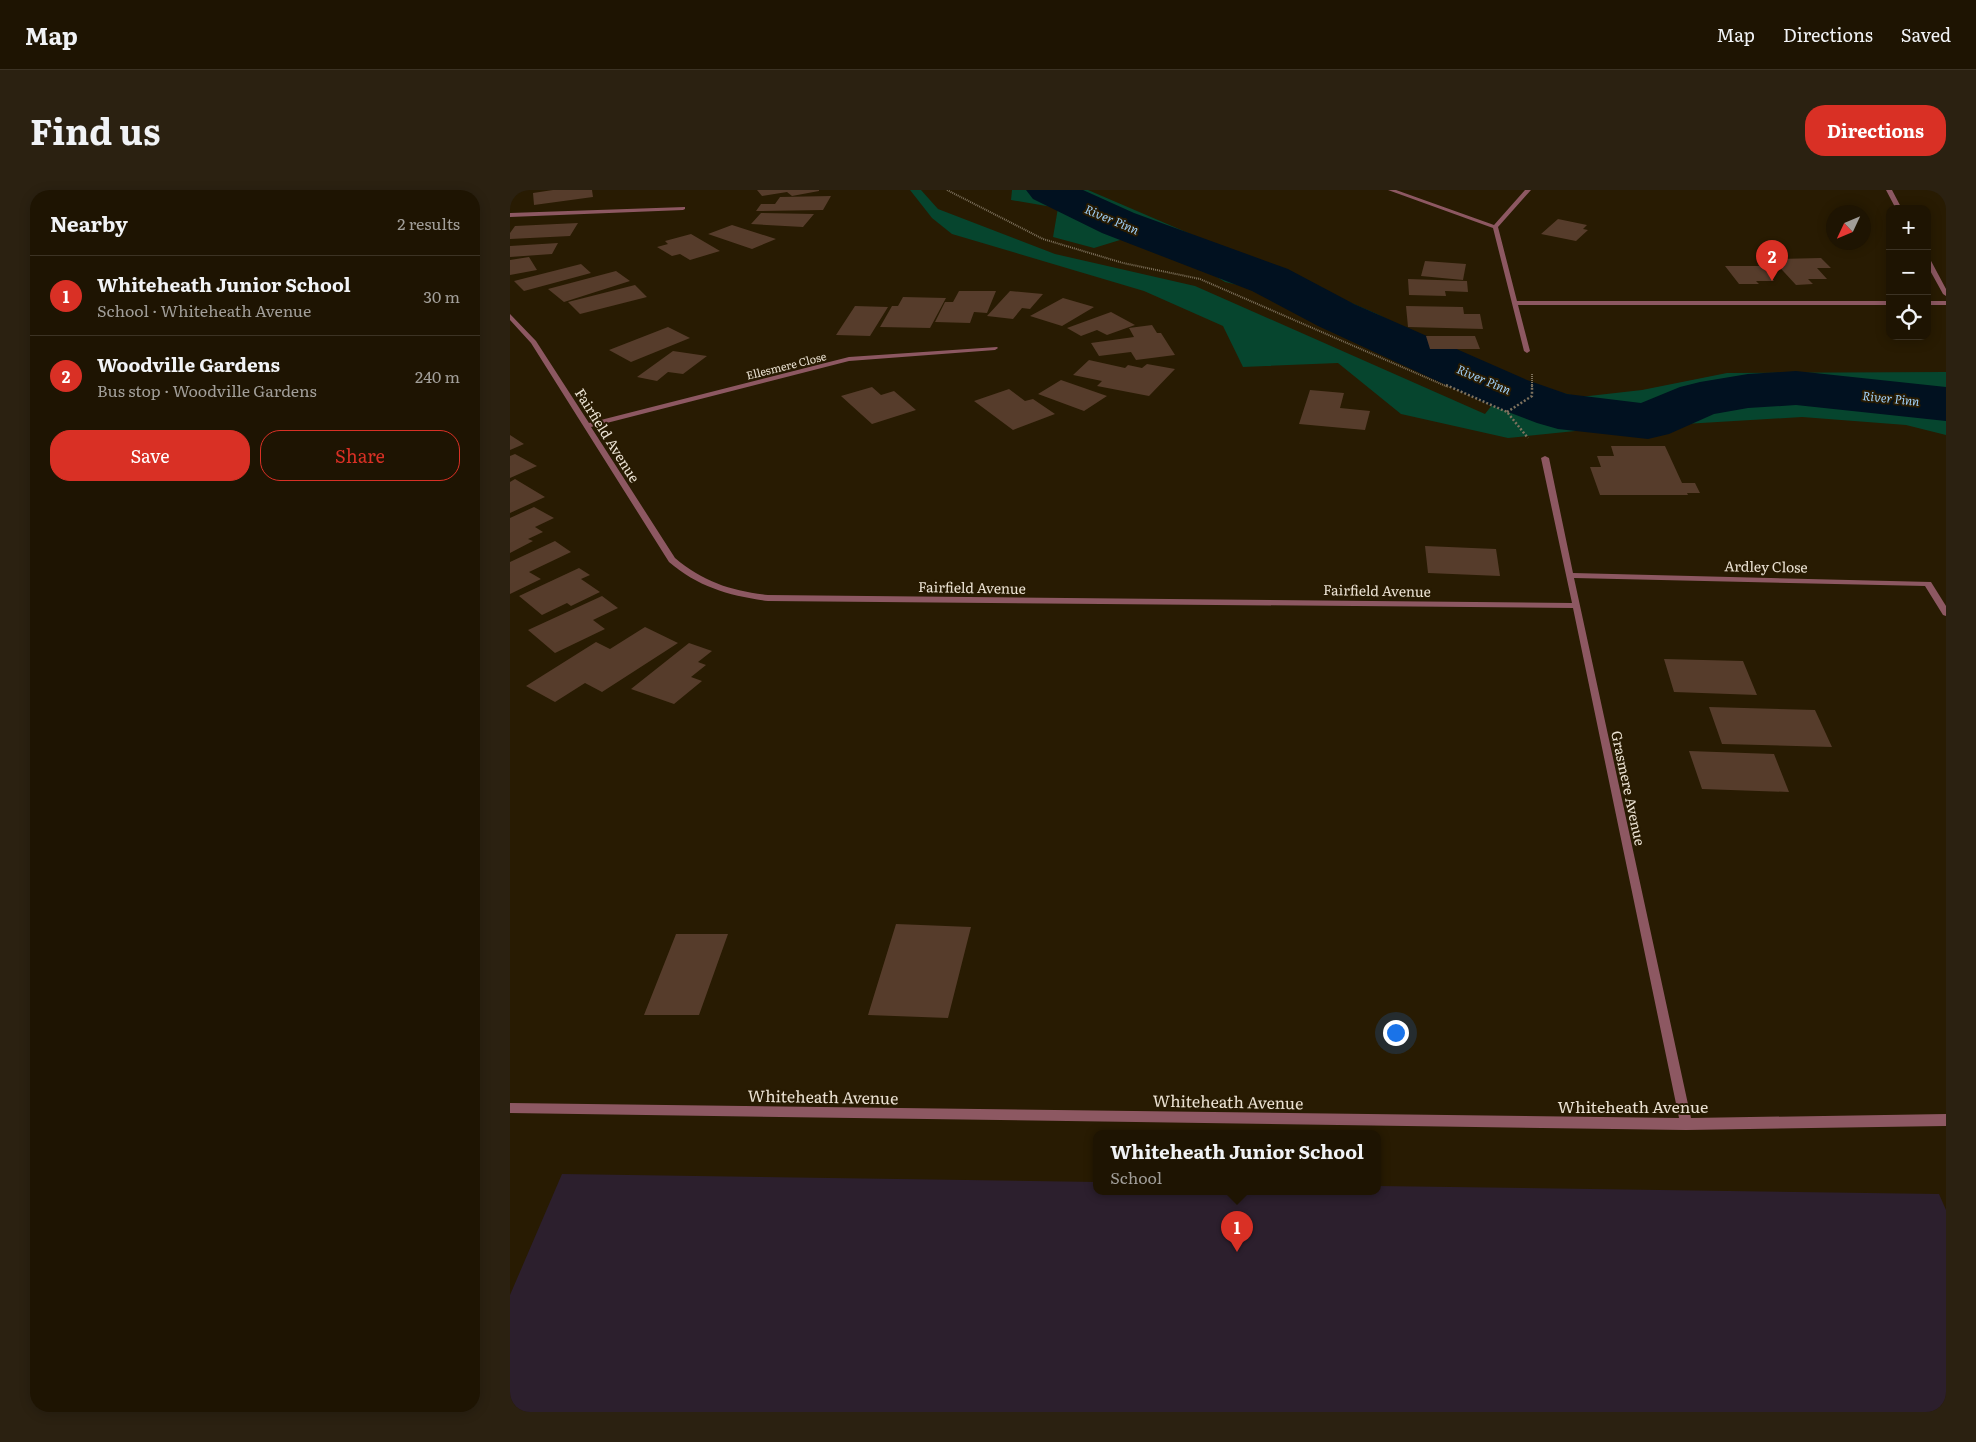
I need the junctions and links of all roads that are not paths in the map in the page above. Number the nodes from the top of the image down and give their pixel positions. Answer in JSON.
{"nodes":[{"id":1,"x":1391,"y":190,"type":"edge"},
{"id":2,"x":1528,"y":190,"type":"edge"},
{"id":3,"x":1889,"y":190,"type":"edge"},
{"id":4,"x":1897,"y":205,"type":"edge"},
{"id":5,"x":683,"y":208,"type":"dead end"},
{"id":6,"x":510,"y":216,"type":"edge"},
{"id":7,"x":1495,"y":227,"type":"junction"},
{"id":8,"x":1931,"y":266,"type":"edge"},
{"id":9,"x":1946,"y":294,"type":"edge"},
{"id":10,"x":1514,"y":302,"type":"junction"},
{"id":11,"x":1886,"y":303,"type":"edge"},
{"id":12,"x":1931,"y":303,"type":"edge"},
{"id":13,"x":1946,"y":303,"type":"edge"},
{"id":14,"x":510,"y":316,"type":"edge"},
{"id":15,"x":995,"y":348,"type":"dead end"},
{"id":16,"x":1527,"y":351,"type":"dead end"},
{"id":17,"x":587,"y":426,"type":"junction"},
{"id":18,"x":1545,"y":458,"type":"road end"},
{"id":19,"x":1570,"y":575,"type":"junction"},
{"id":20,"x":1576,"y":606,"type":"junction"},
{"id":21,"x":1946,"y":613,"type":"edge"},
{"id":22,"x":510,"y":1108,"type":"edge"},
{"id":23,"x":1946,"y":1120,"type":"edge"},
{"id":24,"x":1686,"y":1124,"type":"junction"}],
"edges":[{"from":1,"to":7,"type":"street"},
{"from":2,"to":7,"type":"street"},
{"from":3,"to":4,"type":"street"},
{"from":5,"to":6,"type":"street"},
{"from":7,"to":10,"type":"street"},
{"from":8,"to":9,"type":"street"},
{"from":10,"to":11,"type":"street"},
{"from":10,"to":16,"type":"street"},
{"from":12,"to":13,"type":"street"},
{"from":14,"to":17,"type":"street","name":"Fairfield Avenue"},
{"from":15,"to":17,"type":"street","name":"Ellesmere Close"},
{"from":17,"to":20,"type":"street","name":"Fairfield Avenue"},
{"from":18,"to":19,"type":"street","name":"Grasmere Avenue"},
{"from":19,"to":20,"type":"street","name":"Grasmere Avenue"},
{"from":19,"to":21,"type":"street","name":"Ardley Close"},
{"from":20,"to":24,"type":"street","name":"Grasmere Avenue"},
{"from":22,"to":24,"type":"street","name":"Whiteheath Avenue"},
{"from":23,"to":24,"type":"street","name":"Whiteheath Avenue"}]}
